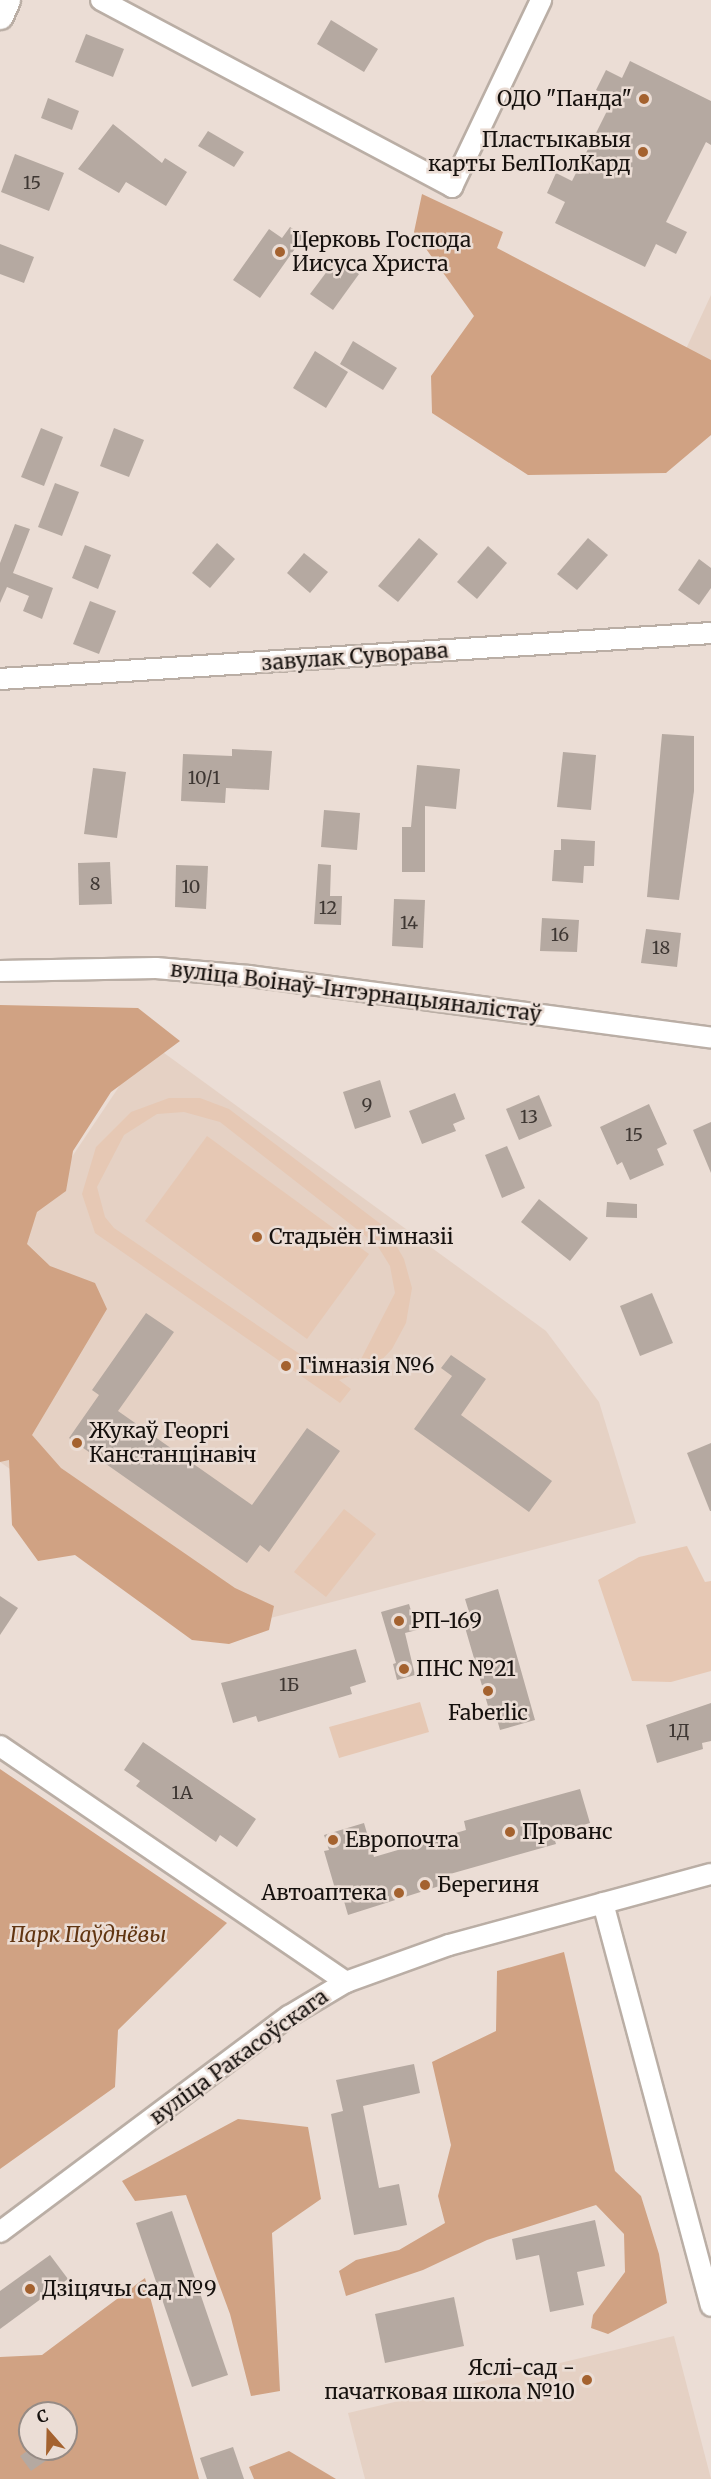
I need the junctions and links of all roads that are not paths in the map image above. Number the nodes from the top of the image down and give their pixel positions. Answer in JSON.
{"nodes":[{"id":1,"x":7,"y":0,"type":"edge"},
{"id":2,"x":101,"y":0,"type":"edge"},
{"id":3,"x":541,"y":0,"type":"edge"},
{"id":4,"x":0,"y":16,"type":"edge"},
{"id":5,"x":711,"y":633,"type":"edge"},
{"id":6,"x":0,"y":679,"type":"edge"},
{"id":7,"x":0,"y":971,"type":"edge"},
{"id":8,"x":711,"y":1038,"type":"edge"},
{"id":9,"x":0,"y":1746,"type":"edge"},
{"id":10,"x":711,"y":1874,"type":"edge"},
{"id":11,"x":603,"y":1903,"type":"junction"},
{"id":12,"x":346,"y":1982,"type":"junction"},
{"id":13,"x":0,"y":2232,"type":"edge"},
{"id":14,"x":711,"y":2306,"type":"edge"}],
"edges":[{"from":1,"to":4,"type":"main road"},
{"from":2,"to":3,"type":"street"},
{"from":5,"to":6,"type":"street","name":"завулак Суворава"},
{"from":7,"to":8,"type":"street","name":"вуліца Воінаў-Інтэрнацыяналістаў"},
{"from":9,"to":12,"type":"street"},
{"from":10,"to":11,"type":"street","name":"вуліца Ракасоўскага"},
{"from":11,"to":12,"type":"street","name":"вуліца Ракасоўскага"},
{"from":11,"to":14,"type":"street"},
{"from":12,"to":13,"type":"street","name":"вуліца Ракасоўскага"}]}
